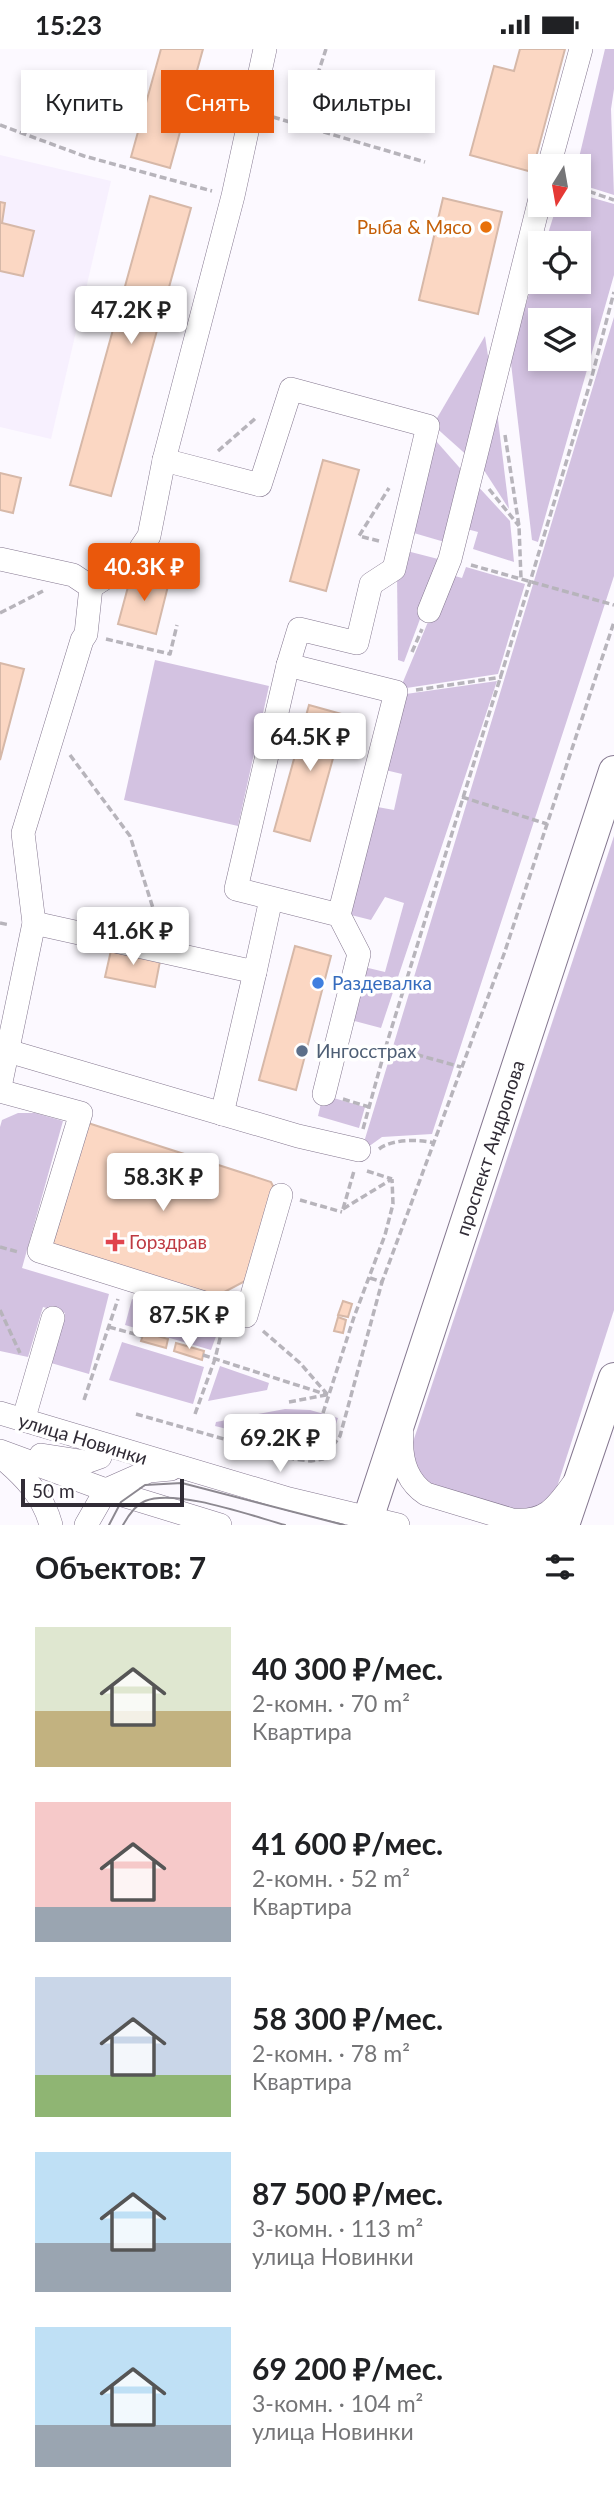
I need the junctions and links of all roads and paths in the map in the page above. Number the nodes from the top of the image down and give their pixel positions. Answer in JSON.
{"nodes":[{"id":1,"x":265,"y":49,"type":"edge"},
{"id":2,"x":326,"y":49,"type":"edge"},
{"id":3,"x":582,"y":49,"type":"edge"},
{"id":4,"x":261,"y":70,"type":"edge"},
{"id":5,"x":319,"y":70,"type":"edge"},
{"id":6,"x":0,"y":125,"type":"edge"},
{"id":7,"x":247,"y":133,"type":"edge"},
{"id":8,"x":328,"y":133,"type":"edge"},
{"id":9,"x":552,"y":154,"type":"edge"},
{"id":10,"x":425,"y":162,"type":"dead end"},
{"id":11,"x":592,"y":192,"type":"edge"},
{"id":12,"x":233,"y":196,"type":"junction"},
{"id":13,"x":614,"y":199,"type":"edge"},
{"id":14,"x":536,"y":217,"type":"edge"},
{"id":15,"x":614,"y":292,"type":"edge"},
{"id":16,"x":260,"y":415,"type":"dead end"},
{"id":17,"x":504,"y":424,"type":"dead end"},
{"id":18,"x":164,"y":460,"type":"junction"},
{"id":19,"x":197,"y":469,"type":"junction"},
{"id":20,"x":0,"y":559,"type":"edge"},
{"id":21,"x":450,"y":559,"type":"junction"},
{"id":22,"x":521,"y":579,"type":"junction"},
{"id":23,"x":82,"y":581,"type":"junction"},
{"id":24,"x":530,"y":582,"type":"junction"},
{"id":25,"x":614,"y":605,"type":"edge"},
{"id":26,"x":429,"y":611,"type":"dead end"},
{"id":27,"x":0,"y":613,"type":"edge"},
{"id":28,"x":614,"y":622,"type":"edge"},
{"id":29,"x":177,"y":625,"type":"dead end"},
{"id":30,"x":86,"y":634,"type":"junction"},
{"id":31,"x":288,"y":665,"type":"junction"},
{"id":32,"x":502,"y":677,"type":"junction"},
{"id":33,"x":396,"y":692,"type":"junction"},
{"id":34,"x":54,"y":732,"type":"junction"},
{"id":35,"x":614,"y":771,"type":"edge"},
{"id":36,"x":462,"y":797,"type":"junction"},
{"id":37,"x":547,"y":824,"type":"junction"},
{"id":38,"x":271,"y":899,"type":"junction"},
{"id":39,"x":339,"y":915,"type":"junction"},
{"id":40,"x":34,"y":923,"type":"junction"},
{"id":41,"x":167,"y":951,"type":"junction"},
{"id":42,"x":254,"y":972,"type":"junction"},
{"id":43,"x":386,"y":1045,"type":"junction"},
{"id":44,"x":8,"y":1051,"type":"junction"},
{"id":45,"x":462,"y":1067,"type":"junction"},
{"id":46,"x":0,"y":1089,"type":"edge"},
{"id":47,"x":324,"y":1094,"type":"dead end"},
{"id":48,"x":222,"y":1114,"type":"junction"},
{"id":49,"x":434,"y":1143,"type":"junction"},
{"id":50,"x":384,"y":1145,"type":"dead end"},
{"id":51,"x":359,"y":1150,"type":"joint"},
{"id":52,"x":391,"y":1179,"type":"junction"},
{"id":53,"x":281,"y":1195,"type":"joint"},
{"id":54,"x":342,"y":1212,"type":"dead end"},
{"id":55,"x":125,"y":1277,"type":"junction"},
{"id":56,"x":370,"y":1278,"type":"junction"},
{"id":57,"x":382,"y":1282,"type":"junction"},
{"id":58,"x":0,"y":1310,"type":"edge"},
{"id":59,"x":236,"y":1313,"type":"junction"},
{"id":60,"x":54,"y":1318,"type":"dead end"},
{"id":61,"x":109,"y":1327,"type":"junction"},
{"id":62,"x":142,"y":1336,"type":"dead end"},
{"id":63,"x":21,"y":1355,"type":"dead end"},
{"id":64,"x":203,"y":1355,"type":"dead end"},
{"id":65,"x":215,"y":1359,"type":"junction"},
{"id":66,"x":614,"y":1378,"type":"edge"},
{"id":67,"x":328,"y":1395,"type":"junction"},
{"id":68,"x":84,"y":1400,"type":"dead end"},
{"id":69,"x":289,"y":1402,"type":"dead end"},
{"id":70,"x":404,"y":1411,"type":"junction"},
{"id":71,"x":0,"y":1413,"type":"edge"},
{"id":72,"x":136,"y":1413,"type":"dead end"},
{"id":73,"x":323,"y":1413,"type":"dead end"},
{"id":74,"x":195,"y":1414,"type":"dead end"},
{"id":75,"x":23,"y":1421,"type":"junction"},
{"id":76,"x":104,"y":1445,"type":"junction"},
{"id":77,"x":0,"y":1452,"type":"edge"},
{"id":78,"x":181,"y":1468,"type":"junction"},
{"id":79,"x":584,"y":1468,"type":"junction"},
{"id":80,"x":106,"y":1490,"type":"junction"},
{"id":81,"x":368,"y":1521,"type":"edge"},
{"id":82,"x":51,"y":1525,"type":"edge"},
{"id":83,"x":86,"y":1525,"type":"edge"},
{"id":84,"x":220,"y":1525,"type":"edge"},
{"id":85,"x":398,"y":1525,"type":"edge"},
{"id":86,"x":564,"y":1525,"type":"edge"}],
"edges":[{"from":1,"to":4,"type":"street"},
{"from":2,"to":5,"type":"path"},
{"from":3,"to":9,"type":"street"},
{"from":6,"to":12,"type":"path"},
{"from":7,"to":12,"type":"street"},
{"from":8,"to":10,"type":"path"},
{"from":11,"to":13,"type":"path"},
{"from":12,"to":18,"type":"street"},
{"from":14,"to":21,"type":"street"},
{"from":15,"to":24,"type":"path"},
{"from":16,"to":19,"type":"path"},
{"from":17,"to":22,"type":"path"},
{"from":18,"to":19,"type":"street"},
{"from":18,"to":23,"type":"street"},
{"from":19,"to":31,"type":"street"},
{"from":20,"to":23,"type":"street"},
{"from":21,"to":22,"type":"path"},
{"from":21,"to":26,"type":"street"},
{"from":22,"to":24,"type":"path"},
{"from":23,"to":27,"type":"path"},
{"from":23,"to":30,"type":"street"},
{"from":24,"to":25,"type":"path"},
{"from":24,"to":32,"type":"path"},
{"from":28,"to":37,"type":"path"},
{"from":29,"to":30,"type":"path"},
{"from":30,"to":34,"type":"street"},
{"from":31,"to":33,"type":"street"},
{"from":31,"to":38,"type":"street"},
{"from":32,"to":33,"type":"path"},
{"from":32,"to":36,"type":"path"},
{"from":33,"to":39,"type":"street"},
{"from":34,"to":40,"type":"street"},
{"from":34,"to":41,"type":"path"},
{"from":35,"to":70,"type":"main road","name":"проспект Андропова"},
{"from":36,"to":37,"type":"path"},
{"from":36,"to":43,"type":"path"},
{"from":37,"to":45,"type":"path"},
{"from":38,"to":39,"type":"street"},
{"from":38,"to":42,"type":"street"},
{"from":39,"to":47,"type":"street"},
{"from":40,"to":41,"type":"street"},
{"from":40,"to":44,"type":"street"},
{"from":41,"to":42,"type":"street"},
{"from":42,"to":48,"type":"street"},
{"from":43,"to":45,"type":"path"},
{"from":43,"to":51,"type":"path"},
{"from":44,"to":46,"type":"street"},
{"from":44,"to":48,"type":"street"},
{"from":45,"to":49,"type":"path"},
{"from":46,"to":55,"type":"street"},
{"from":48,"to":51,"type":"street"},
{"from":49,"to":50,"type":"path"},
{"from":49,"to":57,"type":"path"},
{"from":52,"to":52,"type":"path"},
{"from":52,"to":56,"type":"path"},
{"from":53,"to":54,"type":"path"},
{"from":53,"to":59,"type":"street"},
{"from":55,"to":59,"type":"street"},
{"from":55,"to":61,"type":"path"},
{"from":56,"to":57,"type":"path"},
{"from":56,"to":67,"type":"path"},
{"from":57,"to":72,"type":"path"},
{"from":58,"to":63,"type":"path"},
{"from":59,"to":65,"type":"path"},
{"from":59,"to":67,"type":"path"},
{"from":60,"to":75,"type":"street"},
{"from":61,"to":62,"type":"path"},
{"from":61,"to":68,"type":"path"},
{"from":64,"to":65,"type":"path"},
{"from":65,"to":67,"type":"path"},
{"from":65,"to":74,"type":"path"},
{"from":66,"to":79,"type":"main road"},
{"from":67,"to":69,"type":"path"},
{"from":67,"to":73,"type":"path"},
{"from":70,"to":79,"type":"street"},
{"from":70,"to":81,"type":"main road","name":"проспект Андропова"},
{"from":71,"to":75,"type":"street","name":"улица Новинки"},
{"from":75,"to":76,"type":"street","name":"улица Новинки"},
{"from":76,"to":77,"type":"street"},
{"from":76,"to":78,"type":"street","name":"улица Новинки"},
{"from":77,"to":80,"type":"street","name":"улица Новинки"},
{"from":77,"to":82,"type":"street"},
{"from":78,"to":80,"type":"street"},
{"from":78,"to":81,"type":"street","name":"улица Новинки"},
{"from":79,"to":86,"type":"main road"},
{"from":80,"to":83,"type":"street"},
{"from":80,"to":84,"type":"street","name":"улица Новинки"},
{"from":81,"to":85,"type":"street","name":"улица Новинки"}]}
